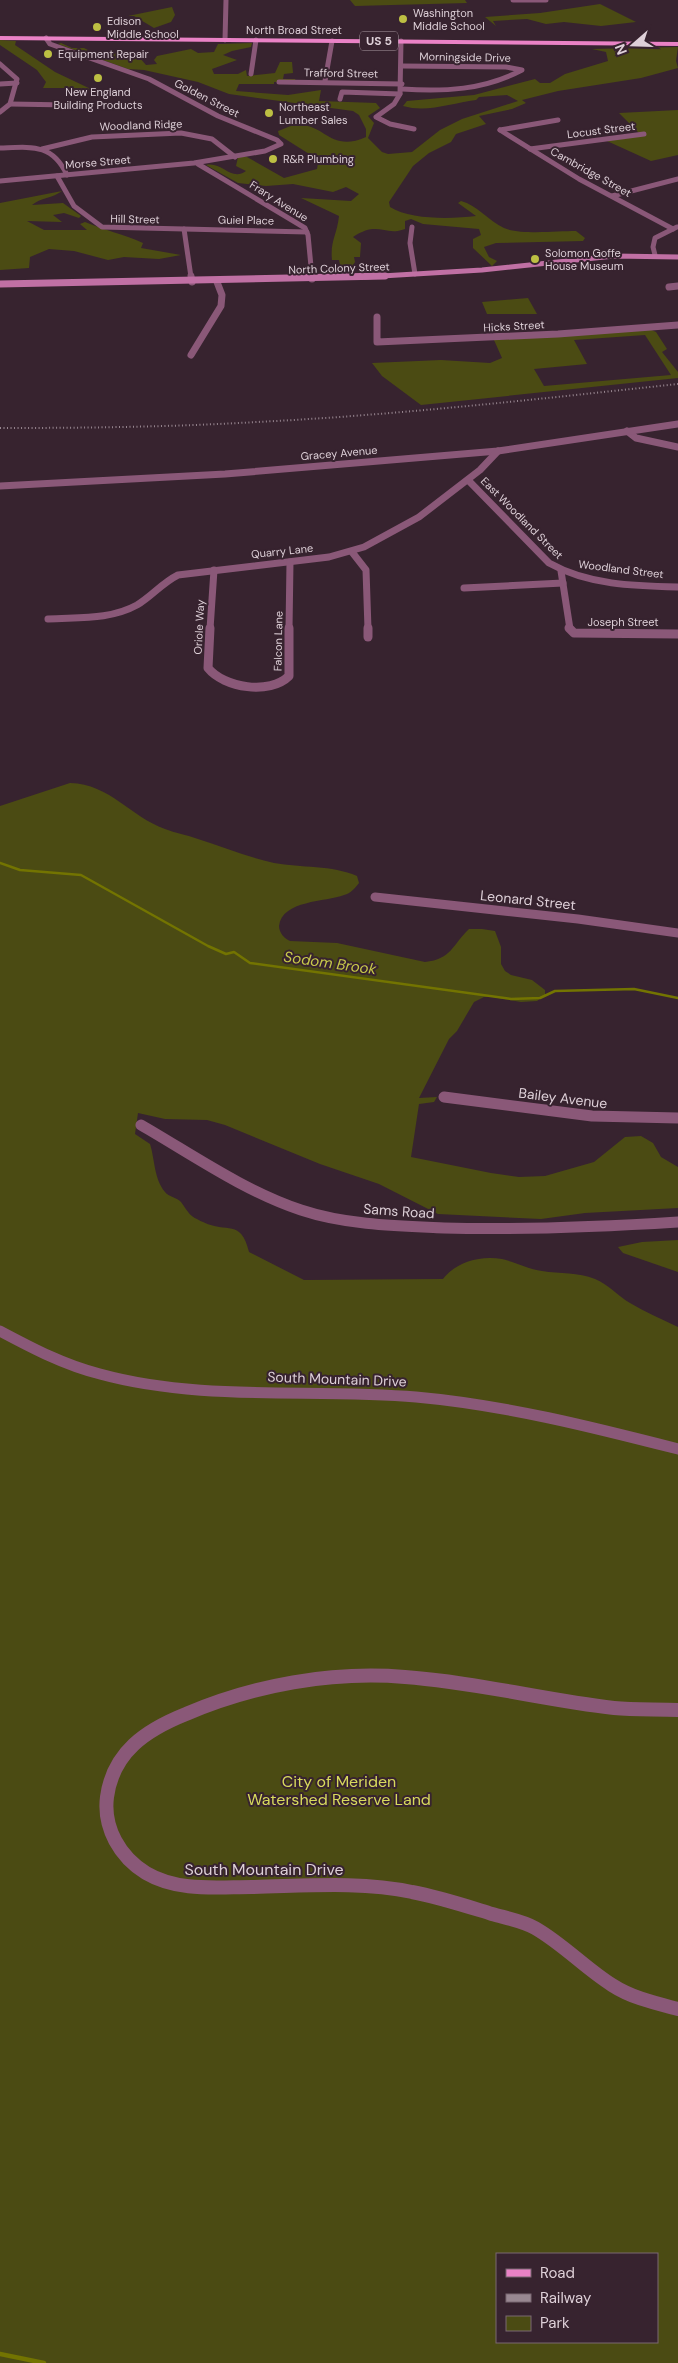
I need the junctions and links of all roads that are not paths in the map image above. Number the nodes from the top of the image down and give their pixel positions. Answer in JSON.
{"nodes":[{"id":1,"x":226,"y":0,"type":"edge"},
{"id":2,"x":513,"y":0,"type":"edge"},
{"id":3,"x":546,"y":0,"type":"edge"},
{"id":4,"x":0,"y":38,"type":"edge"},
{"id":5,"x":46,"y":38,"type":"junction"},
{"id":6,"x":225,"y":40,"type":"junction"},
{"id":7,"x":256,"y":40,"type":"junction"},
{"id":8,"x":332,"y":41,"type":"junction"},
{"id":9,"x":401,"y":42,"type":"junction"},
{"id":10,"x":678,"y":44,"type":"edge"},
{"id":11,"x":0,"y":64,"type":"edge"},
{"id":12,"x":402,"y":66,"type":"junction"},
{"id":13,"x":251,"y":74,"type":"dead end"},
{"id":14,"x":279,"y":82,"type":"dead end"},
{"id":15,"x":325,"y":82,"type":"junction"},
{"id":16,"x":17,"y":83,"type":"junction"},
{"id":17,"x":0,"y":84,"type":"edge"},
{"id":18,"x":401,"y":89,"type":"junction"},
{"id":19,"x":340,"y":99,"type":"dead end"},
{"id":20,"x":10,"y":104,"type":"junction"},
{"id":21,"x":69,"y":105,"type":"dead end"},
{"id":22,"x":0,"y":112,"type":"edge"},
{"id":23,"x":558,"y":120,"type":"dead end"},
{"id":24,"x":414,"y":129,"type":"dead end"},
{"id":25,"x":644,"y":134,"type":"dead end"},
{"id":26,"x":0,"y":148,"type":"edge"},
{"id":27,"x":42,"y":149,"type":"junction"},
{"id":28,"x":530,"y":149,"type":"junction"},
{"id":29,"x":235,"y":157,"type":"junction"},
{"id":30,"x":198,"y":164,"type":"junction"},
{"id":31,"x":67,"y":175,"type":"junction"},
{"id":32,"x":56,"y":176,"type":"junction"},
{"id":33,"x":678,"y":179,"type":"edge"},
{"id":34,"x":0,"y":181,"type":"edge"},
{"id":35,"x":612,"y":196,"type":"junction"},
{"id":36,"x":412,"y":227,"type":"dead end"},
{"id":37,"x":675,"y":228,"type":"edge"},
{"id":38,"x":184,"y":229,"type":"junction"},
{"id":39,"x":308,"y":232,"type":"junction"},
{"id":40,"x":656,"y":255,"type":"junction"},
{"id":41,"x":678,"y":257,"type":"edge"},
{"id":42,"x":415,"y":274,"type":"junction"},
{"id":43,"x":312,"y":279,"type":"junction"},
{"id":44,"x":192,"y":282,"type":"junction"},
{"id":45,"x":217,"y":282,"type":"junction"},
{"id":46,"x":0,"y":284,"type":"edge"},
{"id":47,"x":678,"y":286,"type":"edge"},
{"id":48,"x":669,"y":287,"type":"dead end"},
{"id":49,"x":376,"y":317,"type":"dead end"},
{"id":50,"x":678,"y":325,"type":"edge"},
{"id":51,"x":191,"y":355,"type":"dead end"},
{"id":52,"x":678,"y":424,"type":"edge"},
{"id":53,"x":627,"y":431,"type":"junction"},
{"id":54,"x":678,"y":447,"type":"edge"},
{"id":55,"x":498,"y":451,"type":"junction"},
{"id":56,"x":468,"y":480,"type":"junction"},
{"id":57,"x":0,"y":486,"type":"edge"},
{"id":58,"x":352,"y":552,"type":"junction"},
{"id":59,"x":290,"y":562,"type":"junction"},
{"id":60,"x":214,"y":570,"type":"junction"},
{"id":61,"x":561,"y":571,"type":"junction"},
{"id":62,"x":563,"y":584,"type":"junction"},
{"id":63,"x":678,"y":587,"type":"edge"},
{"id":64,"x":464,"y":588,"type":"dead end"},
{"id":65,"x":48,"y":619,"type":"dead end"},
{"id":66,"x":678,"y":634,"type":"edge"},
{"id":67,"x":368,"y":637,"type":"dead end"},
{"id":68,"x":249,"y":685,"type":"joint"},
{"id":69,"x":375,"y":897,"type":"dead end"},
{"id":70,"x":678,"y":933,"type":"edge"},
{"id":71,"x":444,"y":1097,"type":"dead end"},
{"id":72,"x":678,"y":1118,"type":"edge"},
{"id":73,"x":141,"y":1125,"type":"dead end"},
{"id":74,"x":678,"y":1222,"type":"edge"},
{"id":75,"x":0,"y":1331,"type":"edge"},
{"id":76,"x":678,"y":1449,"type":"edge"},
{"id":77,"x":678,"y":1710,"type":"edge"},
{"id":78,"x":678,"y":2009,"type":"edge"}],
"edges":[{"from":1,"to":6,"type":"street"},
{"from":2,"to":3,"type":"street"},
{"from":4,"to":5,"type":"main road","name":"North Broad Street","number":"US 5"},
{"from":5,"to":6,"type":"main road","name":"North Broad Street","number":"US 5"},
{"from":5,"to":29,"type":"street","name":"Golden Street"},
{"from":6,"to":7,"type":"main road","name":"North Broad Street","number":"US 5"},
{"from":7,"to":8,"type":"main road","name":"North Broad Street","number":"US 5"},
{"from":7,"to":13,"type":"street"},
{"from":8,"to":9,"type":"main road","name":"North Broad Street","number":"US 5"},
{"from":8,"to":15,"type":"street"},
{"from":9,"to":10,"type":"main road","name":"North Broad Street","number":"US 5"},
{"from":9,"to":12,"type":"street"},
{"from":11,"to":16,"type":"street"},
{"from":12,"to":18,"type":"street"},
{"from":12,"to":18,"type":"street","name":"Morningside Drive"},
{"from":14,"to":15,"type":"street","name":"Trafford Street"},
{"from":15,"to":18,"type":"street","name":"Trafford Street"},
{"from":16,"to":17,"type":"street"},
{"from":16,"to":20,"type":"street"},
{"from":18,"to":19,"type":"street"},
{"from":18,"to":24,"type":"street"},
{"from":20,"to":21,"type":"street"},
{"from":20,"to":22,"type":"street"},
{"from":23,"to":28,"type":"street","name":"Cambridge Street"},
{"from":25,"to":28,"type":"street","name":"Locust Street"},
{"from":26,"to":27,"type":"street","name":"Woodland Ridge"},
{"from":27,"to":29,"type":"street","name":"Woodland Ridge"},
{"from":27,"to":31,"type":"street"},
{"from":28,"to":35,"type":"street","name":"Cambridge Street"},
{"from":29,"to":30,"type":"street","name":"Golden Street"},
{"from":30,"to":31,"type":"street","name":"Morse Street"},
{"from":30,"to":39,"type":"street","name":"Frary Avenue"},
{"from":31,"to":32,"type":"street","name":"Morse Street"},
{"from":32,"to":34,"type":"street","name":"Morse Street"},
{"from":32,"to":38,"type":"street","name":"Hill Street"},
{"from":33,"to":35,"type":"street"},
{"from":35,"to":37,"type":"street","name":"Cambridge Street"},
{"from":36,"to":42,"type":"street"},
{"from":37,"to":40,"type":"street"},
{"from":38,"to":39,"type":"street","name":"Guiel Place"},
{"from":38,"to":44,"type":"street"},
{"from":39,"to":43,"type":"street","name":"Frary Avenue"},
{"from":40,"to":41,"type":"main road","name":"North Colony Street"},
{"from":40,"to":42,"type":"main road","name":"North Colony Street"},
{"from":42,"to":43,"type":"main road","name":"North Colony Street"},
{"from":43,"to":45,"type":"main road","name":"North Colony Street"},
{"from":44,"to":45,"type":"main road","name":"North Colony Street"},
{"from":44,"to":46,"type":"main road","name":"North Colony Street"},
{"from":45,"to":51,"type":"street"},
{"from":47,"to":48,"type":"street"},
{"from":49,"to":50,"type":"street","name":"Hicks Street"},
{"from":52,"to":53,"type":"street","name":"Gracey Avenue"},
{"from":53,"to":54,"type":"street"},
{"from":53,"to":55,"type":"street","name":"Gracey Avenue"},
{"from":55,"to":56,"type":"street","name":"Quarry Lane"},
{"from":55,"to":57,"type":"street","name":"Gracey Avenue"},
{"from":56,"to":58,"type":"street","name":"Quarry Lane"},
{"from":56,"to":61,"type":"street","name":"East Woodland Street"},
{"from":58,"to":59,"type":"street","name":"Quarry Lane"},
{"from":58,"to":67,"type":"street"},
{"from":59,"to":60,"type":"street","name":"Quarry Lane"},
{"from":59,"to":68,"type":"street","name":"Falcon Lane"},
{"from":60,"to":65,"type":"street","name":"Quarry Lane"},
{"from":60,"to":68,"type":"street","name":"Oriole Way"},
{"from":61,"to":62,"type":"street","name":"Joseph Street"},
{"from":61,"to":63,"type":"street","name":"Woodland Street"},
{"from":62,"to":64,"type":"street","name":"Woodland Street"},
{"from":62,"to":66,"type":"street","name":"Joseph Street"},
{"from":69,"to":70,"type":"street","name":"Leonard Street"},
{"from":71,"to":72,"type":"street","name":"Bailey Avenue"},
{"from":73,"to":74,"type":"street","name":"Sams Road"},
{"from":75,"to":76,"type":"street","name":"South Mountain Drive"},
{"from":77,"to":78,"type":"street","name":"South Mountain Drive"}]}
